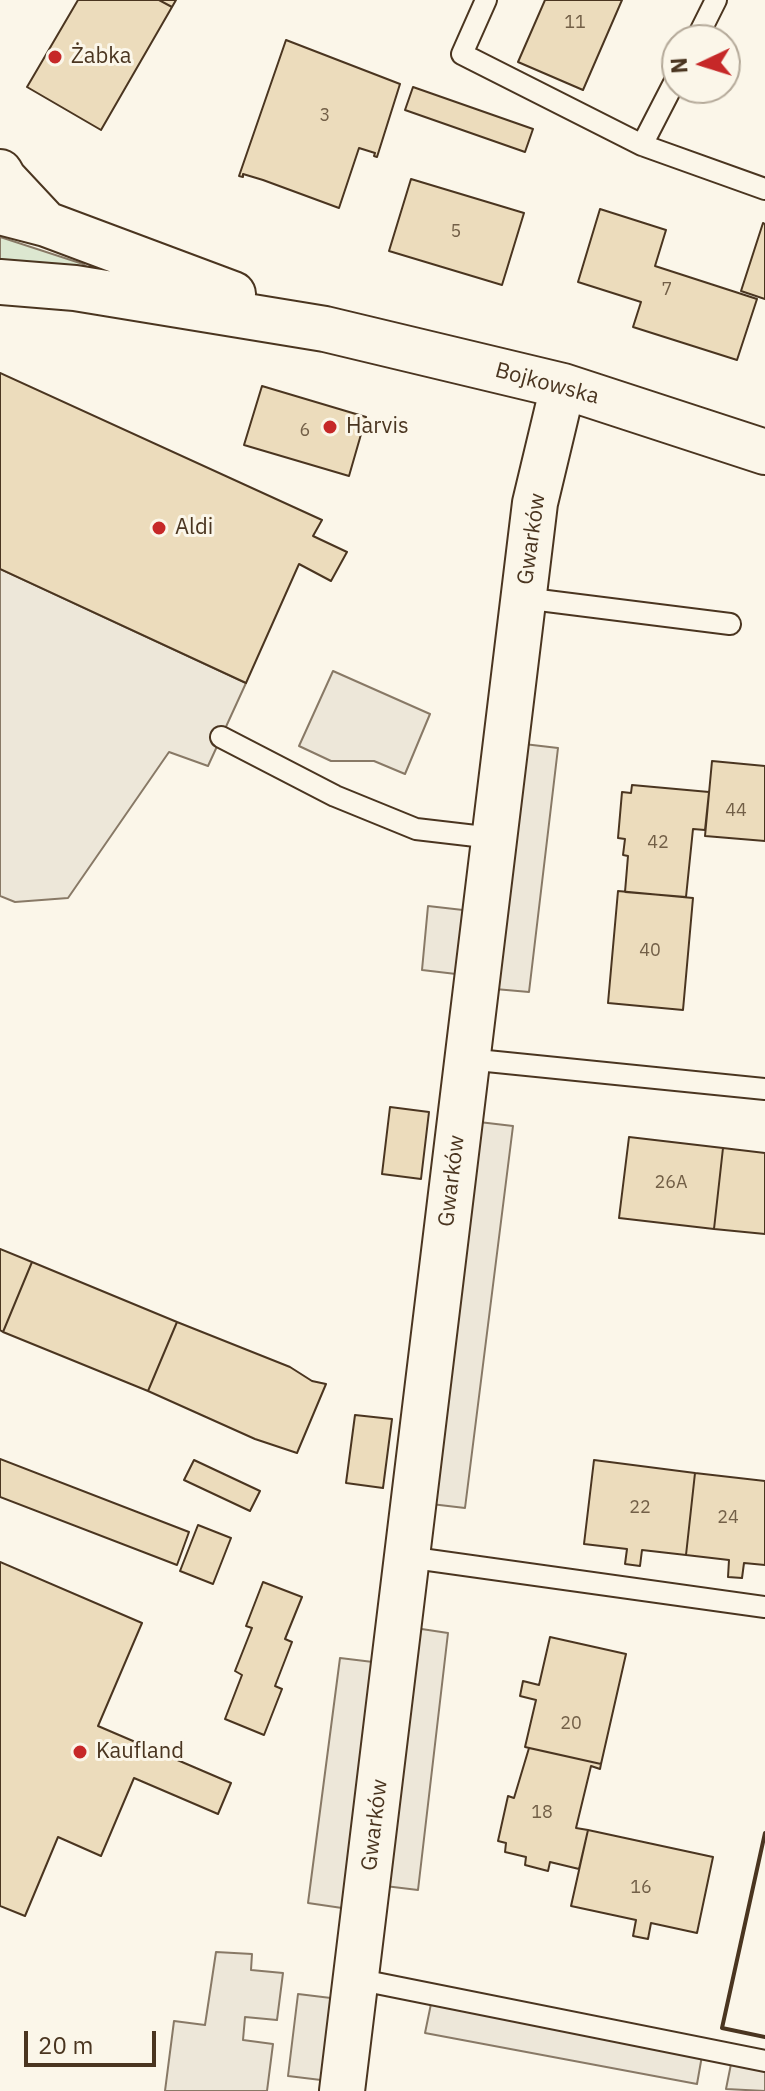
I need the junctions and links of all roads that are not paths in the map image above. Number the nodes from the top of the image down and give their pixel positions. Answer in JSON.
{"nodes":[{"id":1,"x":486,"y":0,"type":"edge"},
{"id":2,"x":716,"y":0,"type":"edge"},
{"id":3,"x":704,"y":24,"type":"edge"},
{"id":4,"x":663,"y":104,"type":"edge"},
{"id":5,"x":642,"y":145,"type":"junction"},
{"id":6,"x":0,"y":172,"type":"edge"},
{"id":7,"x":765,"y":189,"type":"edge"},
{"id":8,"x":0,"y":212,"type":"edge"},
{"id":9,"x":46,"y":224,"type":"junction"},
{"id":10,"x":0,"y":282,"type":"edge"},
{"id":11,"x":325,"y":329,"type":"junction"},
{"id":12,"x":563,"y":386,"type":"junction"},
{"id":13,"x":765,"y":452,"type":"edge"},
{"id":14,"x":523,"y":598,"type":"junction"},
{"id":15,"x":730,"y":624,"type":"dead end"},
{"id":16,"x":221,"y":737,"type":"dead end"},
{"id":17,"x":493,"y":838,"type":"junction"},
{"id":18,"x":467,"y":1059,"type":"junction"},
{"id":19,"x":765,"y":1089,"type":"edge"},
{"id":20,"x":407,"y":1557,"type":"junction"},
{"id":21,"x":765,"y":1607,"type":"edge"},
{"id":22,"x":356,"y":1979,"type":"junction"},
{"id":23,"x":765,"y":2061,"type":"edge"},
{"id":24,"x":342,"y":2091,"type":"edge"}],
"edges":[{"from":1,"to":5,"type":"lane"},
{"from":2,"to":3,"type":"lane"},
{"from":4,"to":5,"type":"lane"},
{"from":5,"to":7,"type":"lane"},
{"from":6,"to":9,"type":"street"},
{"from":8,"to":9,"type":"street","name":"Bojkowska"},
{"from":9,"to":11,"type":"street","name":"Bojkowska"},
{"from":10,"to":11,"type":"street","name":"Bojkowska"},
{"from":11,"to":12,"type":"street","name":"Bojkowska"},
{"from":12,"to":13,"type":"street","name":"Bojkowska"},
{"from":12,"to":14,"type":"street","name":"Gwarków"},
{"from":14,"to":15,"type":"lane"},
{"from":14,"to":17,"type":"street","name":"Gwarków"},
{"from":16,"to":17,"type":"lane"},
{"from":17,"to":18,"type":"street","name":"Gwarków"},
{"from":18,"to":19,"type":"lane"},
{"from":18,"to":20,"type":"street","name":"Gwarków"},
{"from":20,"to":21,"type":"lane"},
{"from":20,"to":22,"type":"street","name":"Gwarków"},
{"from":22,"to":23,"type":"lane"},
{"from":22,"to":24,"type":"street","name":"Gwarków"}]}
